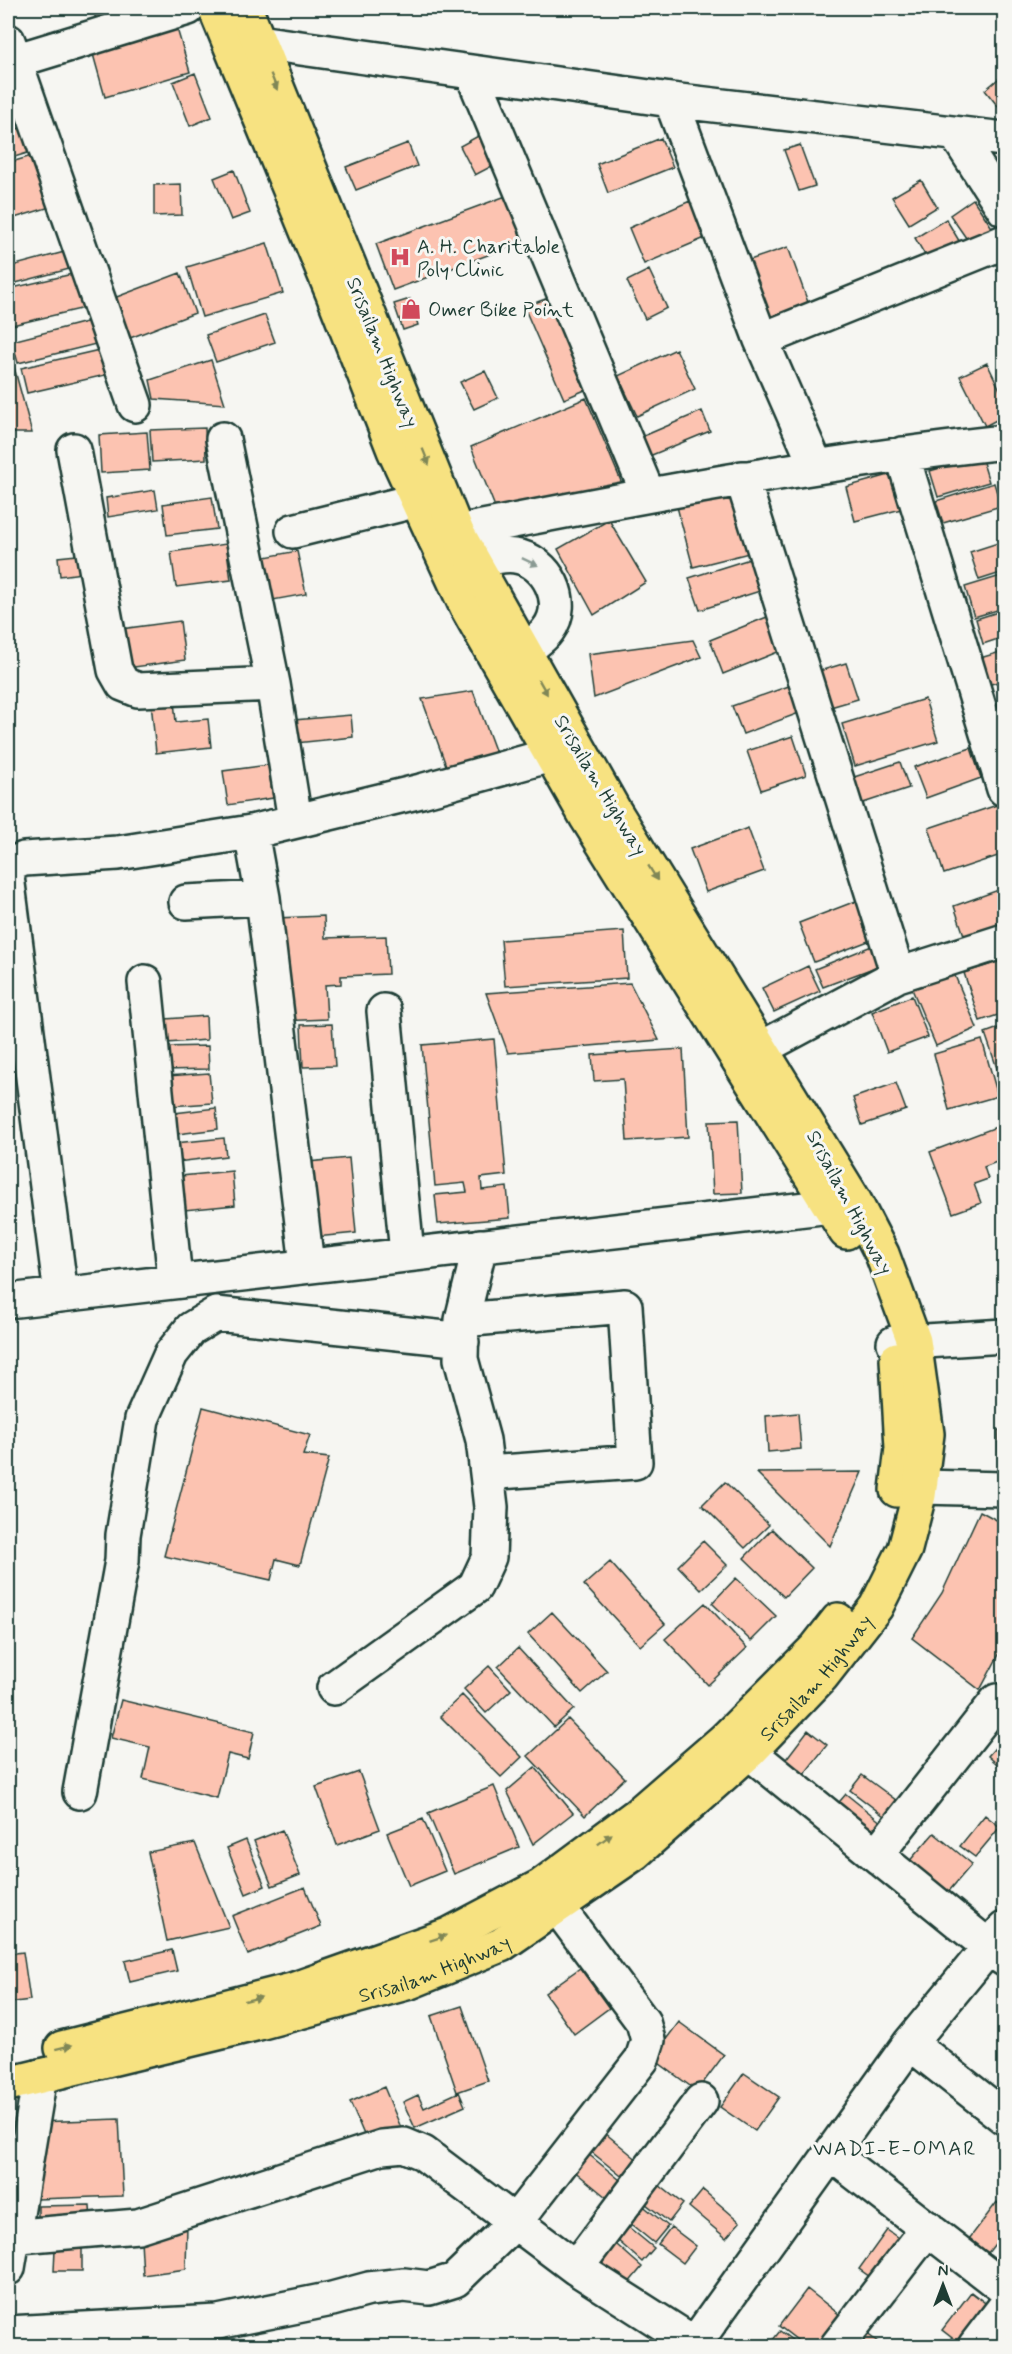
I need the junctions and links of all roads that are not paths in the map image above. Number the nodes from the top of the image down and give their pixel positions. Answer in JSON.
{"nodes":[{"id":1,"x":188,"y":8,"type":"edge"},
{"id":2,"x":215,"y":8,"type":"edge"},
{"id":3,"x":246,"y":8,"type":"edge"},
{"id":4,"x":258,"y":42,"type":"junction"},
{"id":5,"x":10,"y":55,"type":"edge"},
{"id":6,"x":472,"y":73,"type":"junction"},
{"id":7,"x":671,"y":100,"type":"junction"},
{"id":8,"x":956,"y":134,"type":"junction"},
{"id":9,"x":1005,"y":139,"type":"edge"},
{"id":10,"x":1005,"y":209,"type":"edge"},
{"id":11,"x":1005,"y":242,"type":"edge"},
{"id":12,"x":761,"y":340,"type":"junction"},
{"id":13,"x":135,"y":405,"type":"dead end"},
{"id":14,"x":223,"y":440,"type":"dead end"},
{"id":15,"x":1005,"y":442,"type":"edge"},
{"id":16,"x":74,"y":450,"type":"dead end"},
{"id":17,"x":902,"y":453,"type":"junction"},
{"id":18,"x":816,"y":466,"type":"junction"},
{"id":19,"x":742,"y":478,"type":"junction"},
{"id":20,"x":648,"y":494,"type":"junction"},
{"id":21,"x":418,"y":501,"type":"junction"},
{"id":22,"x":293,"y":531,"type":"dead end"},
{"id":23,"x":446,"y":535,"type":"junction"},
{"id":24,"x":473,"y":561,"type":"junction"},
{"id":25,"x":523,"y":651,"type":"junction"},
{"id":26,"x":273,"y":684,"type":"junction"},
{"id":27,"x":551,"y":755,"type":"junction"},
{"id":28,"x":1005,"y":789,"type":"edge"},
{"id":29,"x":295,"y":820,"type":"junction"},
{"id":30,"x":251,"y":832,"type":"junction"},
{"id":31,"x":8,"y":876,"type":"edge"},
{"id":32,"x":8,"y":884,"type":"edge"},
{"id":33,"x":263,"y":898,"type":"junction"},
{"id":34,"x":186,"y":902,"type":"dead end"},
{"id":35,"x":1005,"y":941,"type":"edge"},
{"id":36,"x":898,"y":975,"type":"junction"},
{"id":37,"x":145,"y":982,"type":"dead end"},
{"id":38,"x":384,"y":1011,"type":"dead end"},
{"id":39,"x":751,"y":1055,"type":"junction"},
{"id":40,"x":831,"y":1206,"type":"junction"},
{"id":41,"x":480,"y":1246,"type":"junction"},
{"id":42,"x":407,"y":1254,"type":"junction"},
{"id":43,"x":307,"y":1265,"type":"junction"},
{"id":44,"x":176,"y":1280,"type":"junction"},
{"id":45,"x":60,"y":1295,"type":"junction"},
{"id":46,"x":8,"y":1301,"type":"edge"},
{"id":47,"x":462,"y":1331,"type":"junction"},
{"id":48,"x":1005,"y":1336,"type":"edge"},
{"id":49,"x":904,"y":1342,"type":"junction"},
{"id":50,"x":487,"y":1473,"type":"junction"},
{"id":51,"x":921,"y":1487,"type":"junction"},
{"id":52,"x":1005,"y":1489,"type":"edge"},
{"id":53,"x":334,"y":1688,"type":"dead end"},
{"id":54,"x":996,"y":1701,"type":"dead end"},
{"id":55,"x":738,"y":1745,"type":"junction"},
{"id":56,"x":80,"y":1792,"type":"dead end"},
{"id":57,"x":876,"y":1856,"type":"junction"},
{"id":58,"x":556,"y":1905,"type":"junction"},
{"id":59,"x":1000,"y":1945,"type":"edge"},
{"id":60,"x":910,"y":2043,"type":"junction"},
{"id":61,"x":8,"y":2061,"type":"edge"},
{"id":62,"x":40,"y":2076,"type":"junction"},
{"id":63,"x":8,"y":2084,"type":"edge"},
{"id":64,"x":702,"y":2101,"type":"dead end"},
{"id":65,"x":1005,"y":2117,"type":"edge"},
{"id":66,"x":831,"y":2154,"type":"junction"},
{"id":67,"x":515,"y":2222,"type":"junction"},
{"id":68,"x":928,"y":2228,"type":"junction"},
{"id":69,"x":9,"y":2247,"type":"edge"},
{"id":70,"x":576,"y":2268,"type":"junction"},
{"id":71,"x":1005,"y":2288,"type":"edge"},
{"id":72,"x":1005,"y":2308,"type":"edge"},
{"id":73,"x":8,"y":2333,"type":"edge"},
{"id":74,"x":225,"y":2334,"type":"edge"},
{"id":75,"x":151,"y":2336,"type":"edge"},
{"id":76,"x":694,"y":2345,"type":"edge"},
{"id":77,"x":837,"y":2346,"type":"edge"},
{"id":78,"x":975,"y":2346,"type":"edge"}],
"edges":[{"from":1,"to":5,"type":"street"},
{"from":2,"to":21,"type":"highway","name":"Srisailam Highway"},
{"from":3,"to":4,"type":"highway","name":"Srisailam Highway"},
{"from":4,"to":6,"type":"street"},
{"from":4,"to":23,"type":"highway","name":"Srisailam Highway","one_way":true},
{"from":5,"to":13,"type":"street"},
{"from":6,"to":7,"type":"street"},
{"from":6,"to":20,"type":"street"},
{"from":7,"to":8,"type":"street"},
{"from":7,"to":12,"type":"street"},
{"from":8,"to":9,"type":"street"},
{"from":8,"to":10,"type":"street"},
{"from":11,"to":12,"type":"street"},
{"from":12,"to":18,"type":"street"},
{"from":14,"to":26,"type":"street"},
{"from":15,"to":17,"type":"street"},
{"from":16,"to":26,"type":"street"},
{"from":17,"to":18,"type":"street"},
{"from":17,"to":28,"type":"street"},
{"from":18,"to":19,"type":"street"},
{"from":19,"to":20,"type":"street"},
{"from":19,"to":36,"type":"street"},
{"from":20,"to":23,"type":"street"},
{"from":21,"to":22,"type":"street"},
{"from":21,"to":23,"type":"highway","name":"Srisailam Highway"},
{"from":23,"to":24,"type":"highway","name":"Srisailam Highway"},
{"from":23,"to":27,"type":"highway","name":"Srisailam Highway"},
{"from":24,"to":25,"type":"highway","name":"Srisailam Highway"},
{"from":24,"to":25,"type":"street","one_way":true},
{"from":25,"to":39,"type":"highway","name":"Srisailam Highway","one_way":true},
{"from":26,"to":29,"type":"street"},
{"from":27,"to":29,"type":"street"},
{"from":27,"to":39,"type":"highway","name":"Srisailam Highway"},
{"from":29,"to":30,"type":"street"},
{"from":30,"to":31,"type":"street"},
{"from":30,"to":33,"type":"street"},
{"from":32,"to":45,"type":"street"},
{"from":33,"to":34,"type":"street"},
{"from":33,"to":43,"type":"street"},
{"from":35,"to":36,"type":"street"},
{"from":36,"to":39,"type":"street"},
{"from":37,"to":44,"type":"street"},
{"from":38,"to":42,"type":"street"},
{"from":39,"to":40,"type":"highway","name":"Srisailam Highway"},
{"from":39,"to":49,"type":"highway","name":"Srisailam Highway"},
{"from":40,"to":41,"type":"street"},
{"from":40,"to":49,"type":"highway","name":"Srisailam Highway"},
{"from":41,"to":42,"type":"street"},
{"from":41,"to":47,"type":"street"},
{"from":42,"to":43,"type":"street"},
{"from":43,"to":44,"type":"street"},
{"from":44,"to":45,"type":"street"},
{"from":45,"to":46,"type":"street"},
{"from":47,"to":50,"type":"street"},
{"from":47,"to":50,"type":"street"},
{"from":47,"to":56,"type":"street"},
{"from":48,"to":49,"type":"street"},
{"from":49,"to":51,"type":"highway","name":"Srisailam Highway"},
{"from":49,"to":55,"type":"highway","name":"Srisailam Highway"},
{"from":50,"to":53,"type":"street"},
{"from":51,"to":52,"type":"street"},
{"from":51,"to":55,"type":"highway","name":"Srisailam Highway"},
{"from":54,"to":57,"type":"street"},
{"from":55,"to":57,"type":"street"},
{"from":55,"to":58,"type":"highway","name":"Srisailam Highway"},
{"from":61,"to":55,"type":"highway","name":"Srisailam Highway","one_way":true},
{"from":57,"to":59,"type":"street"},
{"from":58,"to":62,"type":"highway","name":"Srisailam Highway"},
{"from":58,"to":67,"type":"street"},
{"from":59,"to":60,"type":"street"},
{"from":60,"to":65,"type":"street"},
{"from":60,"to":66,"type":"street"},
{"from":62,"to":63,"type":"highway","name":"Srisailam Highway"},
{"from":62,"to":69,"type":"street"},
{"from":64,"to":70,"type":"street"},
{"from":66,"to":68,"type":"street"},
{"from":66,"to":76,"type":"street"},
{"from":67,"to":69,"type":"street"},
{"from":67,"to":70,"type":"street"},
{"from":67,"to":74,"type":"street"},
{"from":68,"to":71,"type":"street"},
{"from":68,"to":77,"type":"street"},
{"from":70,"to":76,"type":"street"},
{"from":72,"to":78,"type":"street"},
{"from":73,"to":75,"type":"street"},
{"from":74,"to":75,"type":"street"}]}
